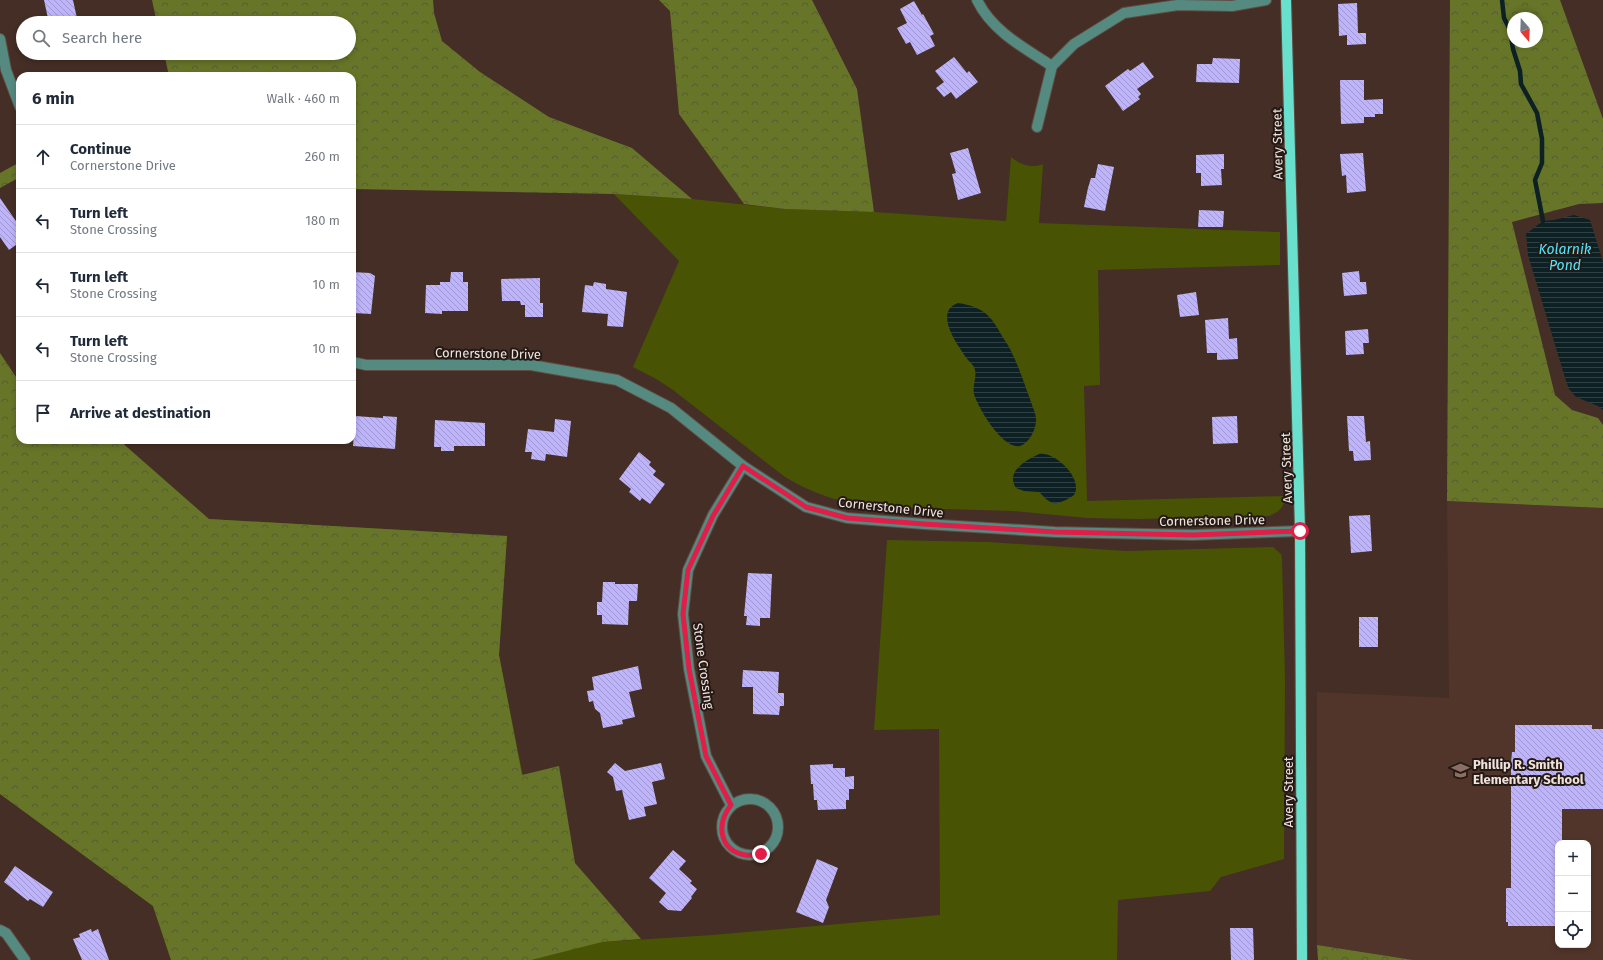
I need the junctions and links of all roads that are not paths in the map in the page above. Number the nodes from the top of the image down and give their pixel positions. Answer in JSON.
{"nodes":[{"id":1,"x":977,"y":0,"type":"edge"},
{"id":2,"x":1266,"y":0,"type":"edge"},
{"id":3,"x":1286,"y":0,"type":"edge"},
{"id":4,"x":0,"y":39,"type":"edge"},
{"id":5,"x":1052,"y":66,"type":"junction"},
{"id":6,"x":16,"y":96,"type":"edge"},
{"id":7,"x":1037,"y":127,"type":"dead end"},
{"id":8,"x":356,"y":363,"type":"edge"},
{"id":9,"x":743,"y":466,"type":"junction"},
{"id":10,"x":1300,"y":531,"type":"junction"},
{"id":11,"x":731,"y":805,"type":"junction"},
{"id":12,"x":0,"y":930,"type":"edge"},
{"id":13,"x":25,"y":960,"type":"edge"},
{"id":14,"x":1302,"y":960,"type":"edge"}],
"edges":[{"from":1,"to":5,"type":"street"},
{"from":2,"to":5,"type":"street"},
{"from":3,"to":10,"type":"main road","name":"Avery Street"},
{"from":4,"to":6,"type":"street"},
{"from":5,"to":7,"type":"street"},
{"from":8,"to":9,"type":"street","name":"Cornerstone Drive"},
{"from":9,"to":10,"type":"street","name":"Cornerstone Drive"},
{"from":9,"to":11,"type":"street","name":"Stone Crossing"},
{"from":10,"to":14,"type":"main road","name":"Avery Street"},
{"from":11,"to":11,"type":"street"},
{"from":12,"to":13,"type":"street"}]}
